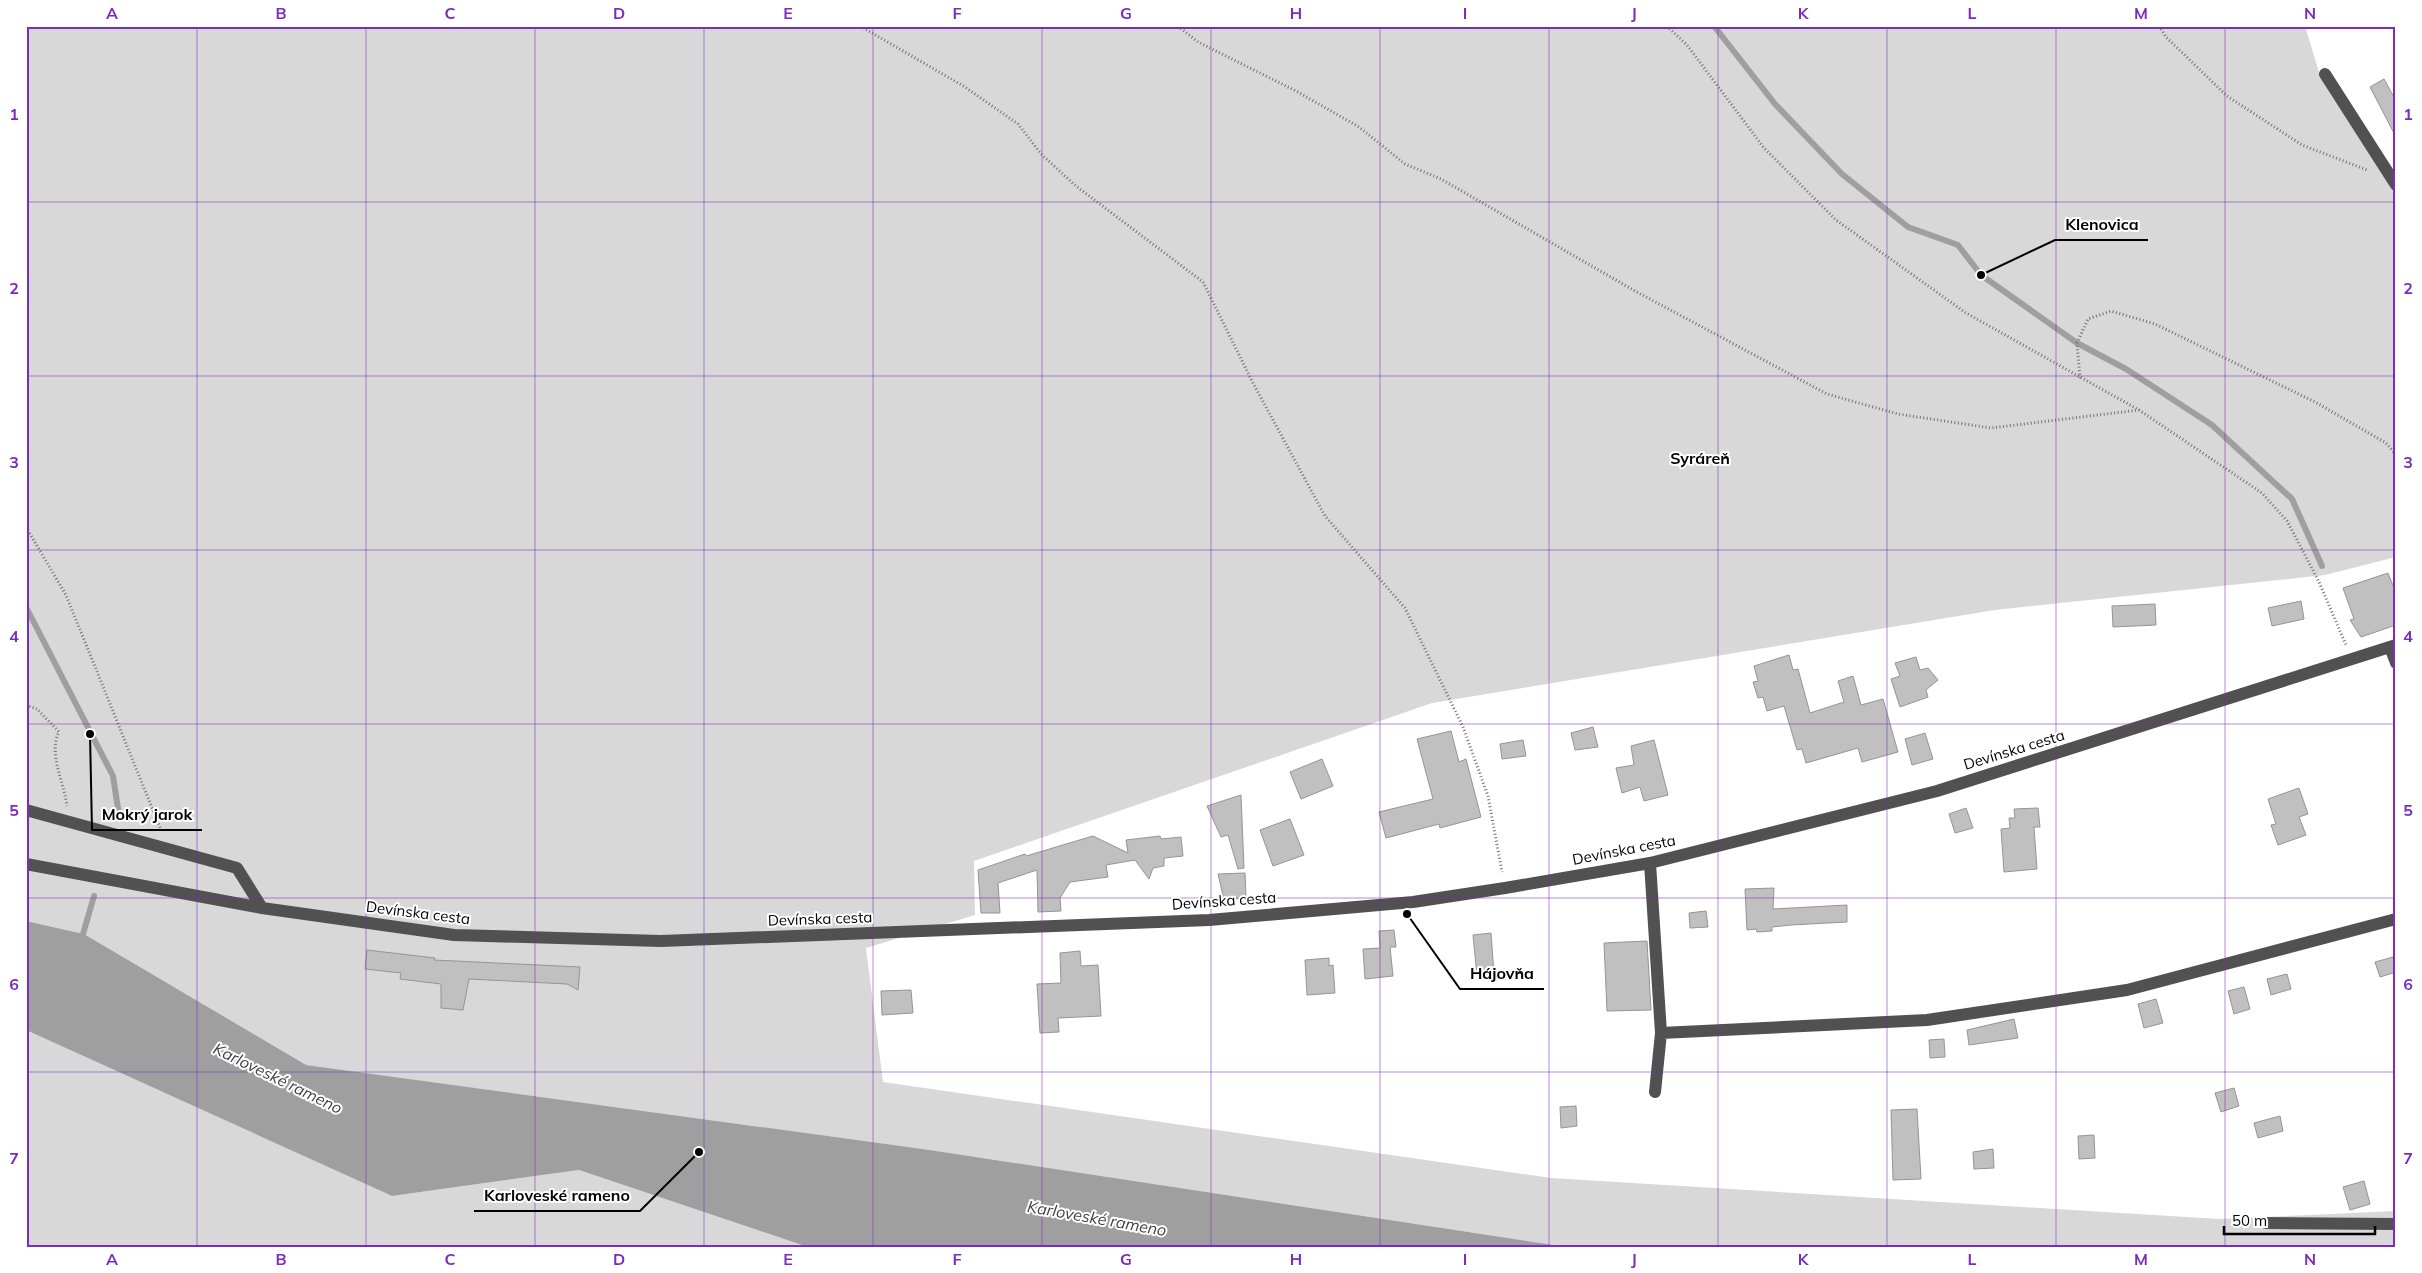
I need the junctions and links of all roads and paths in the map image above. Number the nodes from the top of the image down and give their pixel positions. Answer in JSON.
{"nodes":[{"id":1,"x":860,"y":26,"type":"edge"},
{"id":2,"x":1178,"y":26,"type":"edge"},
{"id":3,"x":1667,"y":26,"type":"edge"},
{"id":4,"x":2159,"y":26,"type":"edge"},
{"id":5,"x":2325,"y":74,"type":"dead end"},
{"id":6,"x":2394,"y":182,"type":"edge"},
{"id":7,"x":2080,"y":378,"type":"junction"},
{"id":8,"x":2139,"y":410,"type":"junction"},
{"id":9,"x":2396,"y":455,"type":"edge"},
{"id":10,"x":26,"y":527,"type":"edge"},
{"id":11,"x":2393,"y":646,"type":"edge"},
{"id":12,"x":2352,"y":660,"type":"junction"},
{"id":13,"x":2396,"y":664,"type":"edge"},
{"id":14,"x":26,"y":705,"type":"edge"},
{"id":15,"x":26,"y":810,"type":"edge"},
{"id":16,"x":69,"y":821,"type":"junction"},
{"id":17,"x":168,"y":848,"type":"junction"},
{"id":18,"x":1650,"y":863,"type":"junction"},
{"id":19,"x":26,"y":864,"type":"edge"},
{"id":20,"x":1505,"y":888,"type":"junction"},
{"id":21,"x":262,"y":908,"type":"junction"},
{"id":22,"x":2396,"y":919,"type":"edge"},
{"id":23,"x":1661,"y":1033,"type":"junction"},
{"id":24,"x":1655,"y":1092,"type":"dead end"},
{"id":25,"x":2266,"y":1223,"type":"dead end"},
{"id":26,"x":2396,"y":1224,"type":"edge"}],
"edges":[{"from":1,"to":20,"type":"path"},
{"from":2,"to":8,"type":"path"},
{"from":3,"to":7,"type":"path"},
{"from":4,"to":6,"type":"path"},
{"from":5,"to":6,"type":"street"},
{"from":7,"to":8,"type":"path"},
{"from":7,"to":9,"type":"path"},
{"from":8,"to":12,"type":"path"},
{"from":10,"to":17,"type":"path"},
{"from":11,"to":12,"type":"street","name":"Devínska cesta"},
{"from":11,"to":13,"type":"street"},
{"from":12,"to":18,"type":"street","name":"Devínska cesta"},
{"from":14,"to":16,"type":"path"},
{"from":15,"to":16,"type":"street"},
{"from":16,"to":17,"type":"street"},
{"from":17,"to":21,"type":"street"},
{"from":18,"to":20,"type":"street","name":"Devínska cesta"},
{"from":18,"to":23,"type":"street"},
{"from":19,"to":21,"type":"street","name":"Devínska cesta"},
{"from":20,"to":21,"type":"street","name":"Devínska cesta"},
{"from":22,"to":23,"type":"street"},
{"from":23,"to":24,"type":"street"},
{"from":25,"to":26,"type":"street"}]}
